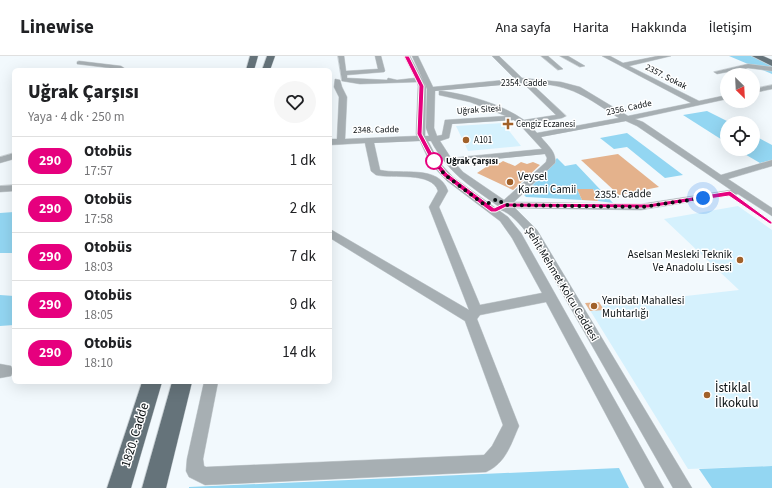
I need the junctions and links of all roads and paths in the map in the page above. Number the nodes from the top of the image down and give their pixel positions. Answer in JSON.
{"nodes":[{"id":1,"x":85,"y":56,"type":"edge"},
{"id":2,"x":254,"y":56,"type":"edge"},
{"id":3,"x":271,"y":56,"type":"edge"},
{"id":4,"x":341,"y":56,"type":"edge"},
{"id":5,"x":378,"y":56,"type":"edge"},
{"id":6,"x":406,"y":56,"type":"edge"},
{"id":7,"x":415,"y":56,"type":"edge"},
{"id":8,"x":495,"y":56,"type":"edge"},
{"id":9,"x":544,"y":56,"type":"edge"},
{"id":10,"x":563,"y":56,"type":"edge"},
{"id":11,"x":605,"y":56,"type":"edge"},
{"id":12,"x":668,"y":56,"type":"edge"},
{"id":13,"x":756,"y":56,"type":"edge"},
{"id":14,"x":764,"y":56,"type":"edge"},
{"id":15,"x":772,"y":59,"type":"edge"},
{"id":16,"x":79,"y":63,"type":"junction"},
{"id":17,"x":772,"y":63,"type":"edge"},
{"id":18,"x":622,"y":65,"type":"junction"},
{"id":19,"x":582,"y":66,"type":"dead end"},
{"id":20,"x":75,"y":68,"type":"edge"},
{"id":21,"x":121,"y":68,"type":"edge"},
{"id":22,"x":251,"y":68,"type":"edge"},
{"id":23,"x":267,"y":68,"type":"edge"},
{"id":24,"x":560,"y":69,"type":"dead end"},
{"id":25,"x":772,"y":69,"type":"edge"},
{"id":26,"x":382,"y":71,"type":"junction"},
{"id":27,"x":718,"y":72,"type":"dead end"},
{"id":28,"x":339,"y":79,"type":"edge"},
{"id":29,"x":419,"y":80,"type":"junction"},
{"id":30,"x":523,"y":81,"type":"junction"},
{"id":31,"x":396,"y":82,"type":"junction"},
{"id":32,"x":772,"y":87,"type":"edge"},
{"id":33,"x":437,"y":90,"type":"junction"},
{"id":34,"x":760,"y":90,"type":"edge"},
{"id":35,"x":720,"y":98,"type":"edge"},
{"id":36,"x":698,"y":103,"type":"junction"},
{"id":37,"x":512,"y":116,"type":"junction"},
{"id":38,"x":628,"y":120,"type":"junction"},
{"id":39,"x":522,"y":123,"type":"junction"},
{"id":40,"x":534,"y":136,"type":"junction"},
{"id":41,"x":428,"y":139,"type":"junction"},
{"id":42,"x":341,"y":141,"type":"junction"},
{"id":43,"x":369,"y":141,"type":"junction"},
{"id":44,"x":332,"y":142,"type":"edge"},
{"id":45,"x":548,"y":152,"type":"junction"},
{"id":46,"x":12,"y":157,"type":"edge"},
{"id":47,"x":0,"y":160,"type":"edge"},
{"id":48,"x":448,"y":161,"type":"junction"},
{"id":49,"x":772,"y":162,"type":"edge"},
{"id":50,"x":760,"y":166,"type":"junction"},
{"id":51,"x":772,"y":173,"type":"edge"},
{"id":52,"x":720,"y":178,"type":"junction"},
{"id":53,"x":12,"y":188,"type":"edge"},
{"id":54,"x":0,"y":189,"type":"edge"},
{"id":55,"x":735,"y":192,"type":"junction"},
{"id":56,"x":495,"y":205,"type":"junction"},
{"id":57,"x":772,"y":213,"type":"edge"},
{"id":58,"x":772,"y":222,"type":"edge"},
{"id":59,"x":332,"y":234,"type":"edge"},
{"id":60,"x":550,"y":296,"type":"junction"},
{"id":61,"x":473,"y":315,"type":"junction"},
{"id":62,"x":151,"y":384,"type":"edge"},
{"id":63,"x":181,"y":384,"type":"edge"},
{"id":64,"x":211,"y":384,"type":"edge"},
{"id":65,"x":119,"y":488,"type":"edge"},
{"id":66,"x":154,"y":488,"type":"edge"},
{"id":67,"x":655,"y":488,"type":"edge"},
{"id":68,"x":683,"y":488,"type":"edge"}],
"edges":[{"from":1,"to":16,"type":"street"},
{"from":2,"to":22,"type":"main road"},
{"from":3,"to":23,"type":"main road"},
{"from":4,"to":28,"type":"street"},
{"from":5,"to":26,"type":"street"},
{"from":6,"to":29,"type":"street","name":"Şehit Mehmet Kolcu Caddesi"},
{"from":7,"to":33,"type":"street","name":"Şehit Mehmet Kolcu Caddesi"},
{"from":8,"to":30,"type":"street"},
{"from":9,"to":24,"type":"street"},
{"from":10,"to":19,"type":"street"},
{"from":11,"to":18,"type":"street","name":"2357. Sokak"},
{"from":12,"to":18,"type":"street"},
{"from":13,"to":17,"type":"main road"},
{"from":14,"to":15,"type":"main road"},
{"from":16,"to":20,"type":"street"},
{"from":16,"to":21,"type":"street"},
{"from":18,"to":36,"type":"street","name":"2357. Sokak"},
{"from":25,"to":27,"type":"street"},
{"from":26,"to":28,"type":"street"},
{"from":26,"to":31,"type":"street"},
{"from":28,"to":31,"type":"street"},
{"from":28,"to":42,"type":"street"},
{"from":29,"to":31,"type":"street"},
{"from":29,"to":41,"type":"street","name":"Şehit Mehmet Kolcu Caddesi"},
{"from":30,"to":33,"type":"street","name":"2354. Cadde"},
{"from":30,"to":38,"type":"street","name":"2354. Cadde"},
{"from":30,"to":39,"type":"street"},
{"from":32,"to":34,"type":"street"},
{"from":33,"to":37,"type":"street"},
{"from":33,"to":41,"type":"street","name":"Şehit Mehmet Kolcu Caddesi"},
{"from":35,"to":36,"type":"street","name":"2356. Cadde"},
{"from":36,"to":38,"type":"street","name":"2356. Cadde"},
{"from":37,"to":39,"type":"street"},
{"from":37,"to":41,"type":"street","name":"Uğrak Sitesi"},
{"from":38,"to":40,"type":"street","name":"2356. Cadde"},
{"from":38,"to":52,"type":"street","name":"2354. Cadde"},
{"from":38,"to":55,"type":"street","name":"2354. Cadde"},
{"from":39,"to":40,"type":"street"},
{"from":40,"to":45,"type":"street"},
{"from":41,"to":43,"type":"street","name":"2348. Cadde"},
{"from":41,"to":48,"type":"street","name":"Şehit Mehmet Kolcu Caddesi"},
{"from":41,"to":56,"type":"street","name":"Şehit Mehmet Kolcu Caddesi"},
{"from":42,"to":43,"type":"street","name":"2348. Cadde"},
{"from":42,"to":44,"type":"street","name":"2348. Cadde"},
{"from":43,"to":61,"type":"street"},
{"from":45,"to":48,"type":"street"},
{"from":45,"to":56,"type":"street"},
{"from":46,"to":47,"type":"street"},
{"from":48,"to":56,"type":"street","name":"Şehit Mehmet Kolcu Caddesi"},
{"from":49,"to":50,"type":"street"},
{"from":50,"to":51,"type":"street"},
{"from":50,"to":52,"type":"street"},
{"from":52,"to":55,"type":"street","name":"2354. Cadde"},
{"from":53,"to":54,"type":"street"},
{"from":55,"to":56,"type":"street","name":"2355. Cadde"},
{"from":55,"to":57,"type":"street","name":"2354. Cadde"},
{"from":55,"to":58,"type":"street","name":"2354. Cadde"},
{"from":56,"to":60,"type":"street","name":"Şehit Mehmet Kolcu Caddesi"},
{"from":56,"to":68,"type":"street","name":"Şehit Mehmet Kolcu Caddesi"},
{"from":59,"to":61,"type":"street"},
{"from":60,"to":61,"type":"street"},
{"from":60,"to":67,"type":"street","name":"Şehit Mehmet Kolcu Caddesi"},
{"from":61,"to":64,"type":"street"},
{"from":62,"to":65,"type":"main road","name":"1820. Cadde"},
{"from":63,"to":66,"type":"main road"}]}
